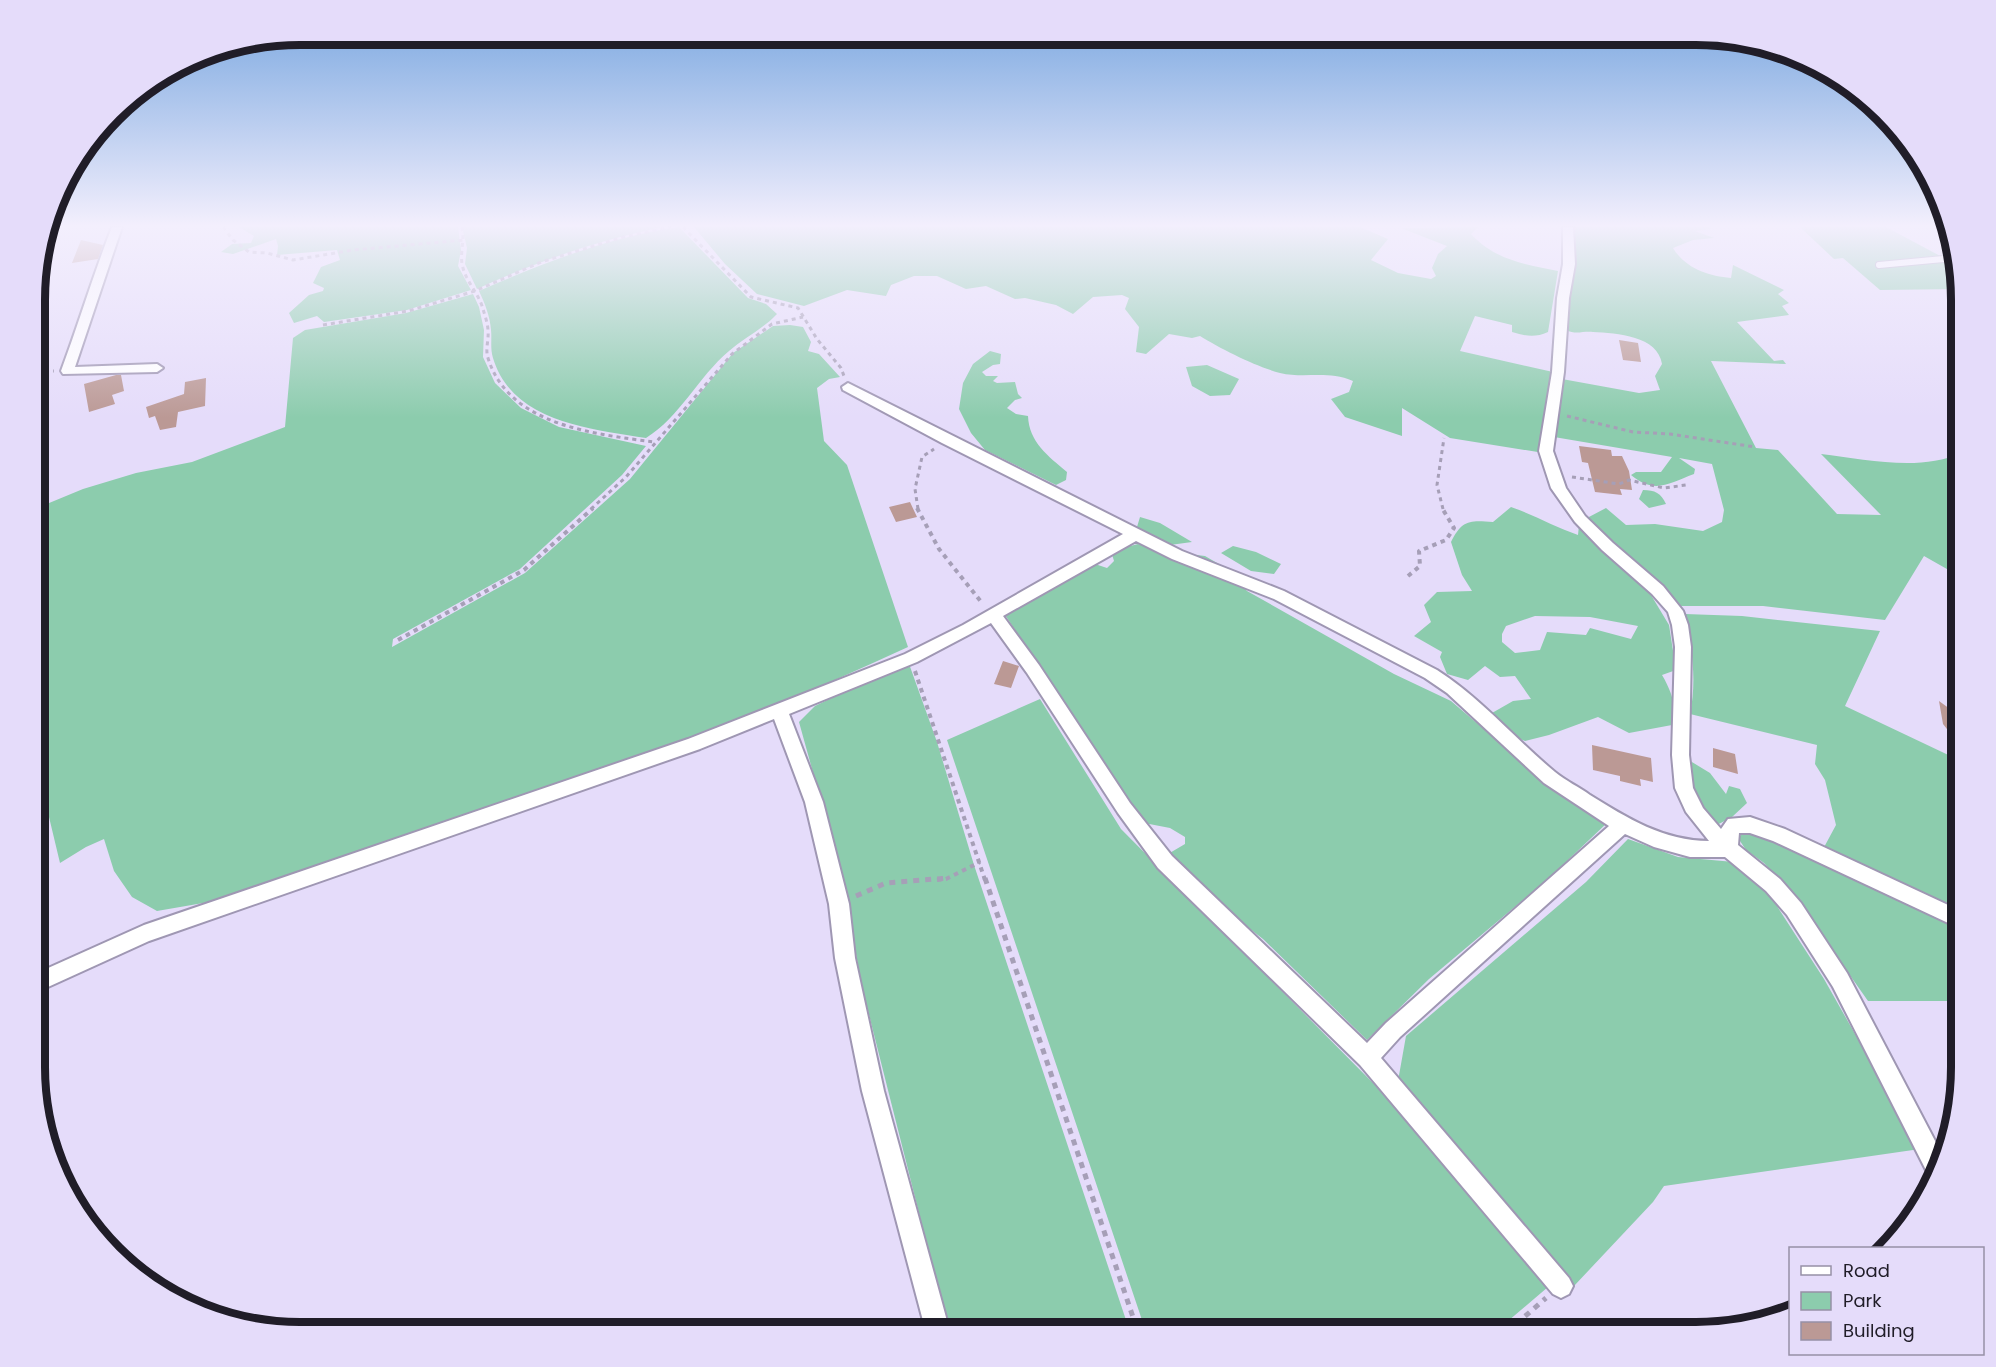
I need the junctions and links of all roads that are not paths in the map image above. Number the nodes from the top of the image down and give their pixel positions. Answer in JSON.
{"nodes":[{"id":1,"x":94,"y":291,"type":"edge"},
{"id":2,"x":1564,"y":291,"type":"edge"},
{"id":3,"x":157,"y":368,"type":"dead end"},
{"id":4,"x":848,"y":387,"type":"road end"},
{"id":5,"x":1136,"y":534,"type":"junction"},
{"id":6,"x":994,"y":615,"type":"junction"},
{"id":7,"x":778,"y":709,"type":"junction"},
{"id":8,"x":1623,"y":825,"type":"junction"},
{"id":9,"x":1729,"y":849,"type":"junction"},
{"id":10,"x":1951,"y":915,"type":"edge"},
{"id":11,"x":45,"y":979,"type":"edge"},
{"id":12,"x":1367,"y":1058,"type":"junction"},
{"id":13,"x":1933,"y":1161,"type":"edge"},
{"id":14,"x":1560,"y":1286,"type":"road end"},
{"id":15,"x":935,"y":1322,"type":"edge"}],
"edges":[{"from":1,"to":3,"type":"street"},
{"from":2,"to":9,"type":"street"},
{"from":4,"to":5,"type":"street"},
{"from":5,"to":6,"type":"street"},
{"from":5,"to":8,"type":"street"},
{"from":6,"to":7,"type":"street"},
{"from":6,"to":12,"type":"street"},
{"from":7,"to":11,"type":"street"},
{"from":7,"to":15,"type":"street"},
{"from":8,"to":9,"type":"street"},
{"from":8,"to":12,"type":"street"},
{"from":9,"to":10,"type":"street"},
{"from":9,"to":13,"type":"street"},
{"from":12,"to":14,"type":"street"}]}
